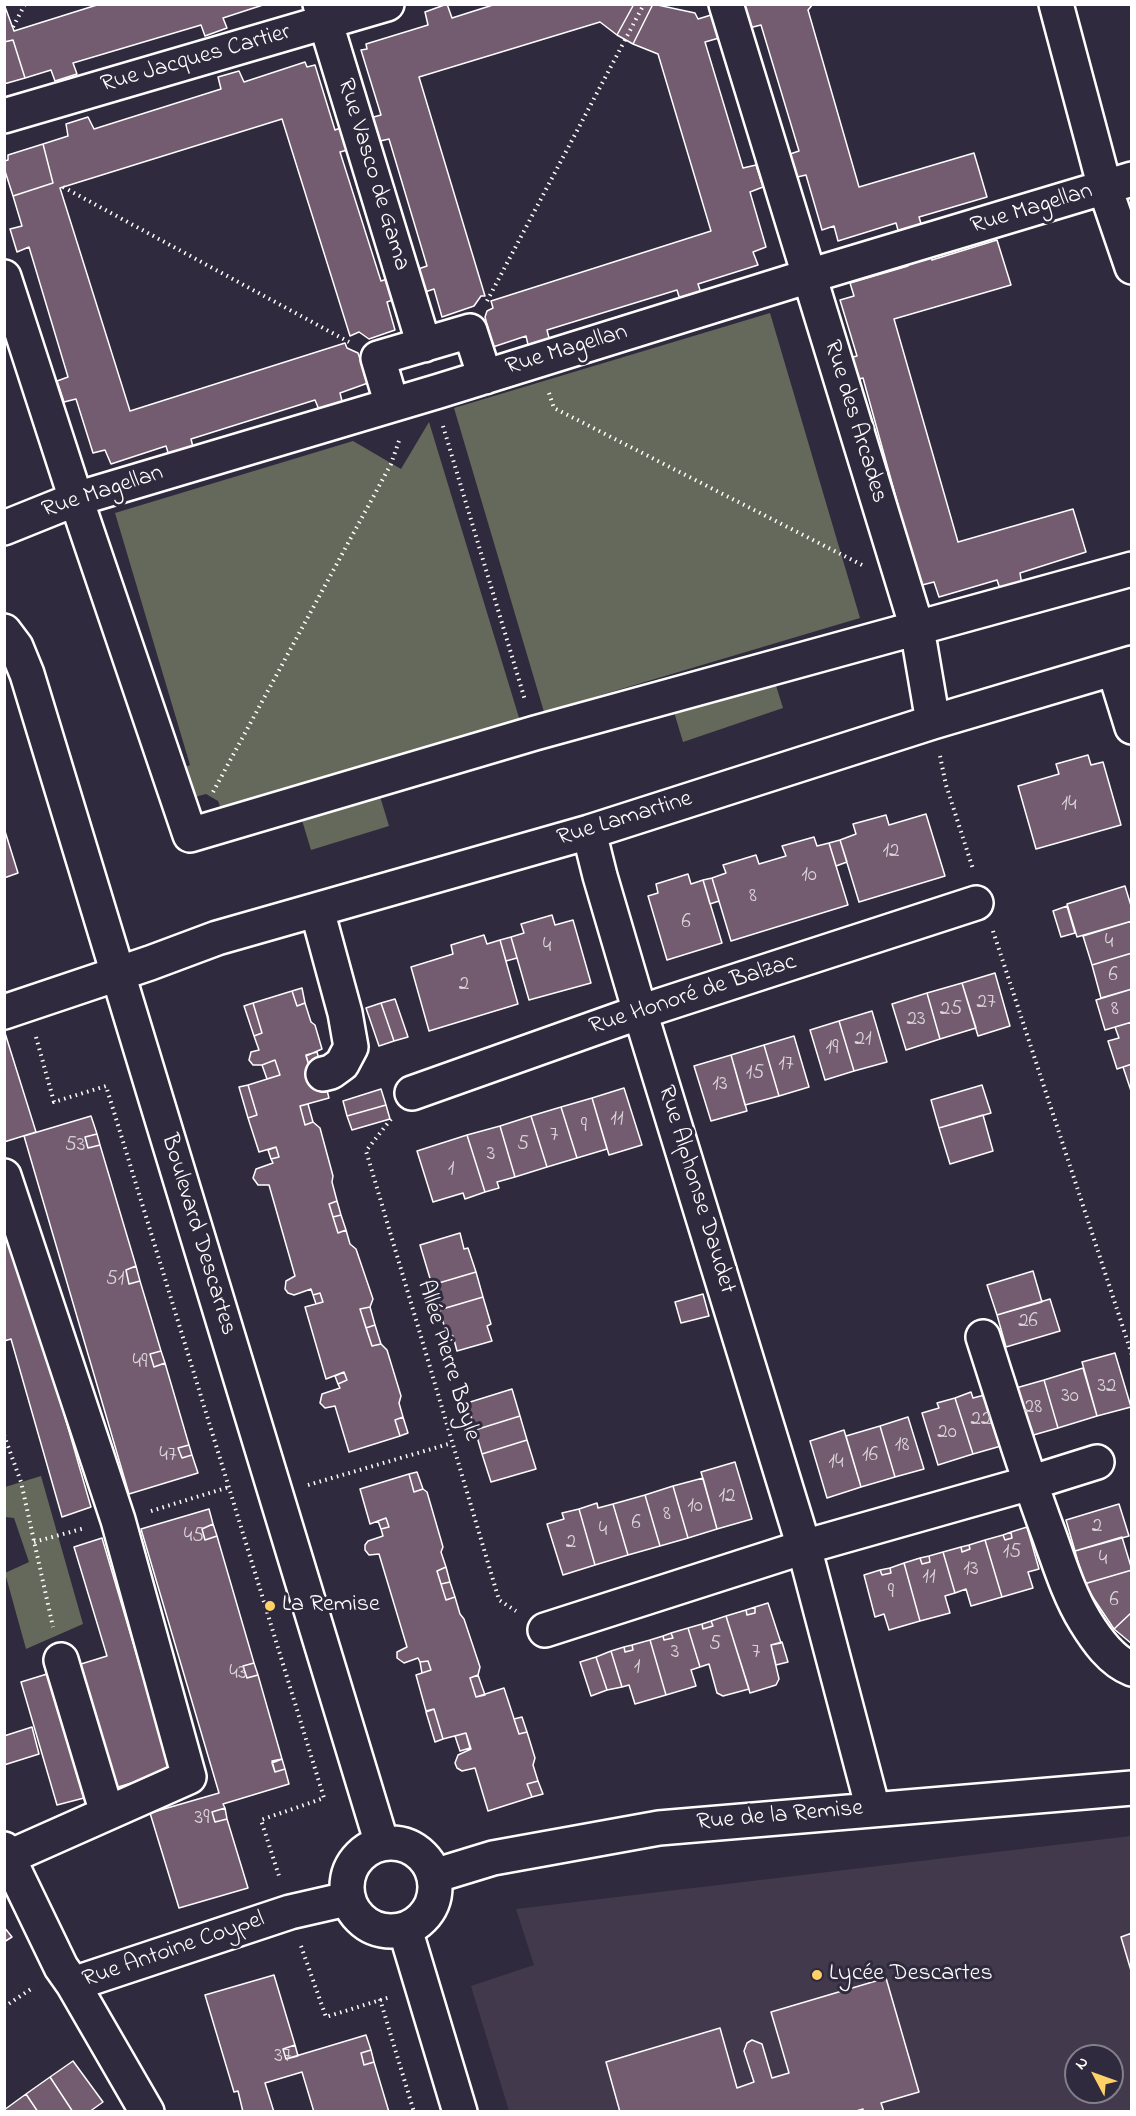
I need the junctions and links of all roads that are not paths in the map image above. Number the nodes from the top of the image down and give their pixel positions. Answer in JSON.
{"nodes":[{"id":1,"x":387,"y":4,"type":"edge"},
{"id":2,"x":726,"y":4,"type":"edge"},
{"id":3,"x":1056,"y":4,"type":"edge"},
{"id":4,"x":323,"y":13,"type":"edge"},
{"id":5,"x":4,"y":116,"type":"edge"},
{"id":6,"x":1118,"y":183,"type":"edge"},
{"id":7,"x":1131,"y":267,"type":"edge"},
{"id":8,"x":808,"y":276,"type":"junction"},
{"id":9,"x":4,"y":277,"type":"edge"},
{"id":10,"x":424,"y":345,"type":"junction"},
{"id":11,"x":485,"y":377,"type":"junction"},
{"id":12,"x":413,"y":399,"type":"junction"},
{"id":13,"x":76,"y":499,"type":"junction"},
{"id":14,"x":4,"y":528,"type":"edge"},
{"id":15,"x":1131,"y":568,"type":"edge"},
{"id":16,"x":917,"y":628,"type":"junction"},
{"id":17,"x":4,"y":631,"type":"edge"},
{"id":18,"x":1123,"y":666,"type":"edge"},
{"id":19,"x":933,"y":722,"type":"junction"},
{"id":20,"x":1131,"y":728,"type":"edge"},
{"id":21,"x":589,"y":832,"type":"junction"},
{"id":22,"x":980,"y":900,"type":"road end"},
{"id":23,"x":317,"y":910,"type":"junction"},
{"id":24,"x":118,"y":973,"type":"junction"},
{"id":25,"x":15,"y":1008,"type":"edge"},
{"id":26,"x":640,"y":1012,"type":"junction"},
{"id":27,"x":323,"y":1074,"type":"dead end"},
{"id":28,"x":412,"y":1093,"type":"road end"},
{"id":29,"x":4,"y":1176,"type":"edge"},
{"id":30,"x":983,"y":1337,"type":"dead end"},
{"id":31,"x":1097,"y":1462,"type":"dead end"},
{"id":32,"x":1030,"y":1483,"type":"junction"},
{"id":33,"x":804,"y":1547,"type":"junction"},
{"id":34,"x":545,"y":1630,"type":"road end"},
{"id":35,"x":61,"y":1660,"type":"road end"},
{"id":36,"x":1131,"y":1669,"type":"edge"},
{"id":37,"x":1131,"y":1788,"type":"edge"},
{"id":38,"x":873,"y":1809,"type":"junction"},
{"id":39,"x":107,"y":1813,"type":"junction"},
{"id":40,"x":382,"y":1844,"type":"junction"},
{"id":41,"x":7,"y":1853,"type":"edge"},
{"id":42,"x":434,"y":1876,"type":"junction"},
{"id":43,"x":347,"y":1899,"type":"junction"},
{"id":44,"x":405,"y":1929,"type":"junction"},
{"id":45,"x":73,"y":1984,"type":"junction"},
{"id":46,"x":147,"y":2112,"type":"edge"},
{"id":47,"x":460,"y":2112,"type":"edge"}],
"edges":[{"from":1,"to":4,"type":"street","name":"Rue Jacques Cartier"},
{"from":2,"to":8,"type":"street","name":"Rue des Arcades"},
{"from":3,"to":6,"type":"street"},
{"from":4,"to":5,"type":"street","name":"Rue Jacques Cartier"},
{"from":4,"to":10,"type":"street","name":"Rue Vasco de Gama"},
{"from":6,"to":7,"type":"street"},
{"from":6,"to":8,"type":"street","name":"Rue Magellan"},
{"from":8,"to":11,"type":"street","name":"Rue Magellan"},
{"from":8,"to":16,"type":"street","name":"Rue des Arcades"},
{"from":9,"to":13,"type":"street"},
{"from":10,"to":11,"type":"street"},
{"from":10,"to":12,"type":"street"},
{"from":11,"to":12,"type":"street","name":"Rue Magellan"},
{"from":12,"to":13,"type":"street","name":"Rue Magellan"},
{"from":13,"to":14,"type":"street","name":"Rue Magellan"},
{"from":13,"to":16,"type":"street"},
{"from":15,"to":16,"type":"street"},
{"from":16,"to":19,"type":"street","name":"Rue des Arcades"},
{"from":17,"to":24,"type":"street","name":"Boulevard Descartes"},
{"from":18,"to":19,"type":"street","name":"Rue Lamartine"},
{"from":18,"to":20,"type":"street"},
{"from":19,"to":21,"type":"street","name":"Rue Lamartine"},
{"from":21,"to":23,"type":"street","name":"Rue Lamartine"},
{"from":21,"to":26,"type":"street","name":"Rue Alphonse Daudet"},
{"from":22,"to":26,"type":"street","name":"Rue Honoré de Balzac"},
{"from":23,"to":24,"type":"street","name":"Rue Lamartine"},
{"from":23,"to":27,"type":"street"},
{"from":24,"to":25,"type":"street","name":"Rue Lamartine"},
{"from":24,"to":40,"type":"street","name":"Boulevard Descartes"},
{"from":26,"to":28,"type":"street","name":"Rue Honoré de Balzac"},
{"from":26,"to":33,"type":"street","name":"Rue Alphonse Daudet"},
{"from":29,"to":39,"type":"street"},
{"from":30,"to":32,"type":"street"},
{"from":31,"to":32,"type":"street"},
{"from":32,"to":33,"type":"street"},
{"from":32,"to":36,"type":"street"},
{"from":33,"to":34,"type":"street"},
{"from":33,"to":38,"type":"street","name":"Rue Alphonse Daudet"},
{"from":35,"to":39,"type":"street"},
{"from":37,"to":38,"type":"street","name":"Rue de la Remise"},
{"from":38,"to":42,"type":"street","name":"Rue de la Remise"},
{"from":39,"to":41,"type":"street"},
{"from":40,"to":42,"type":"street"},
{"from":40,"to":43,"type":"street"},
{"from":41,"to":45,"type":"street"},
{"from":42,"to":44,"type":"street"},
{"from":43,"to":44,"type":"street"},
{"from":43,"to":45,"type":"street","name":"Rue Antoine Coypel"},
{"from":44,"to":47,"type":"street"},
{"from":45,"to":46,"type":"street","name":"Rue Antoine Coypel"}]}
